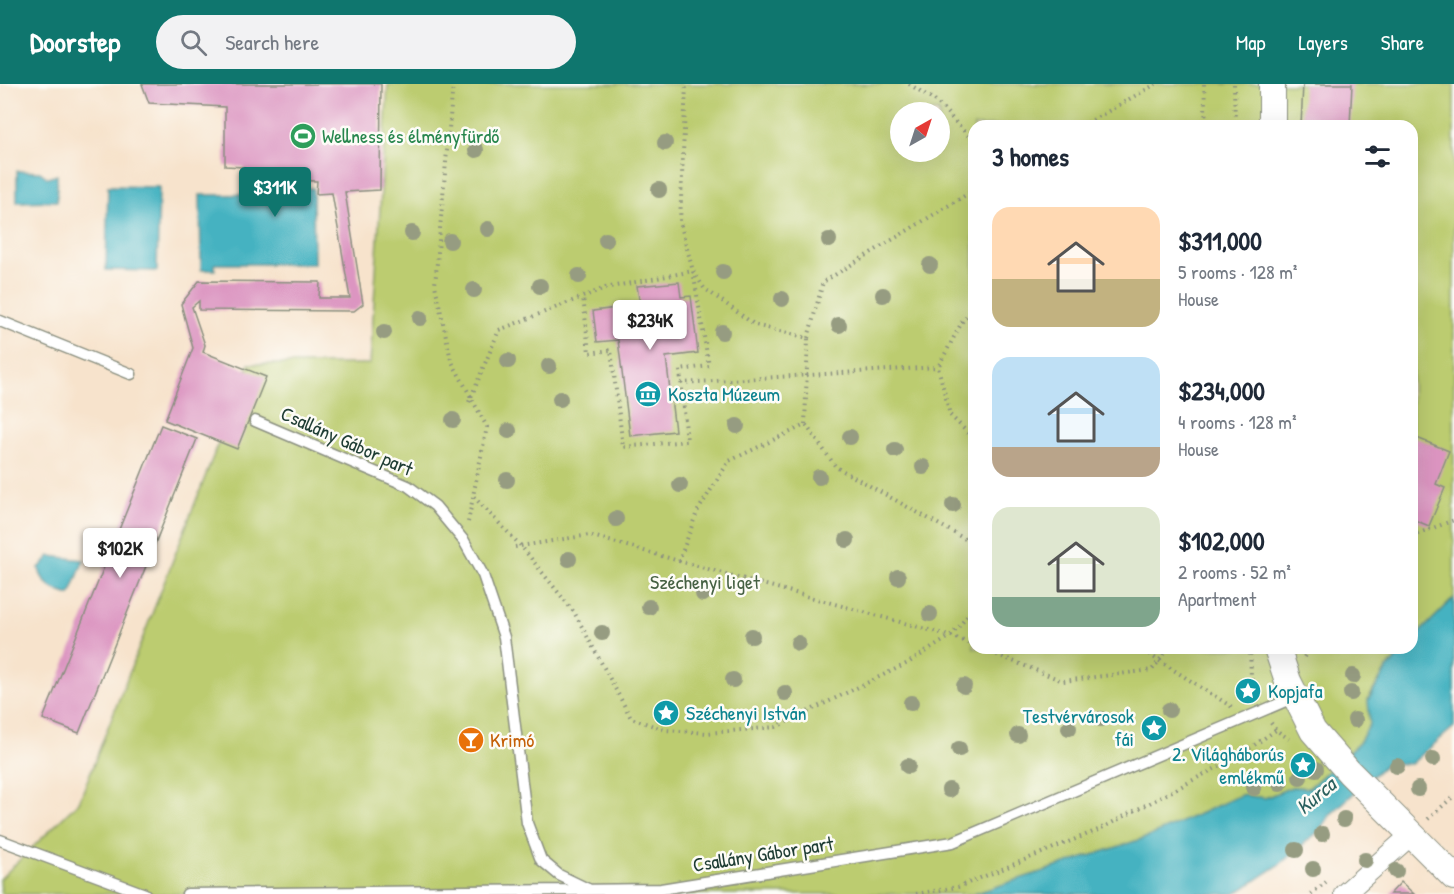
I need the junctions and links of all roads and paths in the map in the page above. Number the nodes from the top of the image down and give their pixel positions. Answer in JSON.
{"nodes":[{"id":1,"x":453,"y":84,"type":"edge"},
{"id":2,"x":686,"y":84,"type":"edge"},
{"id":3,"x":909,"y":84,"type":"edge"},
{"id":4,"x":1156,"y":84,"type":"edge"},
{"id":5,"x":1204,"y":84,"type":"edge"},
{"id":6,"x":1234,"y":84,"type":"edge"},
{"id":7,"x":1272,"y":84,"type":"edge"},
{"id":8,"x":1093,"y":120,"type":"edge"},
{"id":9,"x":1206,"y":120,"type":"edge"},
{"id":10,"x":1235,"y":120,"type":"edge"},
{"id":11,"x":1272,"y":120,"type":"edge"},
{"id":12,"x":968,"y":136,"type":"edge"},
{"id":13,"x":968,"y":194,"type":"edge"},
{"id":14,"x":693,"y":271,"type":"junction"},
{"id":15,"x":583,"y":296,"type":"junction"},
{"id":16,"x":968,"y":314,"type":"edge"},
{"id":17,"x":0,"y":321,"type":"edge"},
{"id":18,"x":808,"y":338,"type":"junction"},
{"id":19,"x":938,"y":367,"type":"junction"},
{"id":20,"x":131,"y":374,"type":"dead end"},
{"id":21,"x":807,"y":376,"type":"junction"},
{"id":22,"x":681,"y":383,"type":"junction"},
{"id":23,"x":470,"y":399,"type":"junction"},
{"id":24,"x":255,"y":421,"type":"dead end"},
{"id":25,"x":805,"y":425,"type":"junction"},
{"id":26,"x":968,"y":434,"type":"edge"},
{"id":27,"x":1454,"y":520,"type":"edge"},
{"id":28,"x":1418,"y":534,"type":"edge"},
{"id":29,"x":968,"y":541,"type":"edge"},
{"id":30,"x":521,"y":546,"type":"junction"},
{"id":31,"x":515,"y":547,"type":"dead end"},
{"id":32,"x":679,"y":561,"type":"junction"},
{"id":33,"x":968,"y":615,"type":"edge"},
{"id":34,"x":951,"y":636,"type":"junction"},
{"id":35,"x":968,"y":643,"type":"edge"},
{"id":36,"x":995,"y":654,"type":"edge"},
{"id":37,"x":1148,"y":654,"type":"edge"},
{"id":38,"x":1164,"y":654,"type":"edge"},
{"id":39,"x":1250,"y":654,"type":"edge"},
{"id":40,"x":1279,"y":654,"type":"edge"},
{"id":41,"x":1159,"y":661,"type":"junction"},
{"id":42,"x":1295,"y":697,"type":"junction"},
{"id":43,"x":1264,"y":710,"type":"junction"},
{"id":44,"x":1248,"y":717,"type":"junction"},
{"id":45,"x":1275,"y":730,"type":"junction"},
{"id":46,"x":1305,"y":738,"type":"junction"},
{"id":47,"x":1454,"y":796,"type":"edge"},
{"id":48,"x":1411,"y":835,"type":"junction"},
{"id":49,"x":0,"y":840,"type":"edge"},
{"id":50,"x":1454,"y":877,"type":"edge"},
{"id":51,"x":590,"y":890,"type":"junction"},
{"id":52,"x":145,"y":894,"type":"edge"},
{"id":53,"x":188,"y":894,"type":"edge"},
{"id":54,"x":916,"y":894,"type":"edge"},
{"id":55,"x":1344,"y":894,"type":"edge"}],
"edges":[{"from":1,"to":23,"type":"path"},
{"from":2,"to":14,"type":"path"},
{"from":3,"to":12,"type":"path"},
{"from":4,"to":8,"type":"path"},
{"from":5,"to":9,"type":"path"},
{"from":6,"to":10,"type":"path"},
{"from":7,"to":11,"type":"street"},
{"from":13,"to":18,"type":"path"},
{"from":14,"to":15,"type":"path"},
{"from":14,"to":18,"type":"path"},
{"from":14,"to":22,"type":"path"},
{"from":15,"to":22,"type":"path"},
{"from":15,"to":23,"type":"path"},
{"from":16,"to":19,"type":"path"},
{"from":17,"to":20,"type":"lane"},
{"from":18,"to":21,"type":"path"},
{"from":19,"to":21,"type":"path"},
{"from":19,"to":26,"type":"path"},
{"from":21,"to":22,"type":"path"},
{"from":21,"to":25,"type":"path"},
{"from":23,"to":30,"type":"path"},
{"from":24,"to":51,"type":"lane","name":"Csallány Gábor part"},
{"from":25,"to":29,"type":"path"},
{"from":25,"to":32,"type":"path"},
{"from":27,"to":28,"type":"path"},
{"from":30,"to":31,"type":"path"},
{"from":30,"to":32,"type":"path"},
{"from":30,"to":34,"type":"path"},
{"from":32,"to":34,"type":"path"},
{"from":33,"to":34,"type":"path"},
{"from":34,"to":35,"type":"path"},
{"from":36,"to":41,"type":"path"},
{"from":37,"to":41,"type":"path"},
{"from":38,"to":41,"type":"path"},
{"from":39,"to":43,"type":"path"},
{"from":40,"to":42,"type":"street"},
{"from":41,"to":44,"type":"path"},
{"from":42,"to":43,"type":"lane","name":"Csallány Gábor part"},
{"from":42,"to":46,"type":"street"},
{"from":43,"to":44,"type":"lane","name":"Csallány Gábor part"},
{"from":43,"to":45,"type":"path"},
{"from":44,"to":51,"type":"lane","name":"Csallány Gábor part"},
{"from":45,"to":46,"type":"path"},
{"from":45,"to":54,"type":"path"},
{"from":46,"to":48,"type":"street"},
{"from":47,"to":48,"type":"path"},
{"from":48,"to":50,"type":"street"},
{"from":48,"to":55,"type":"street"},
{"from":49,"to":52,"type":"lane"},
{"from":51,"to":53,"type":"lane"}]}
